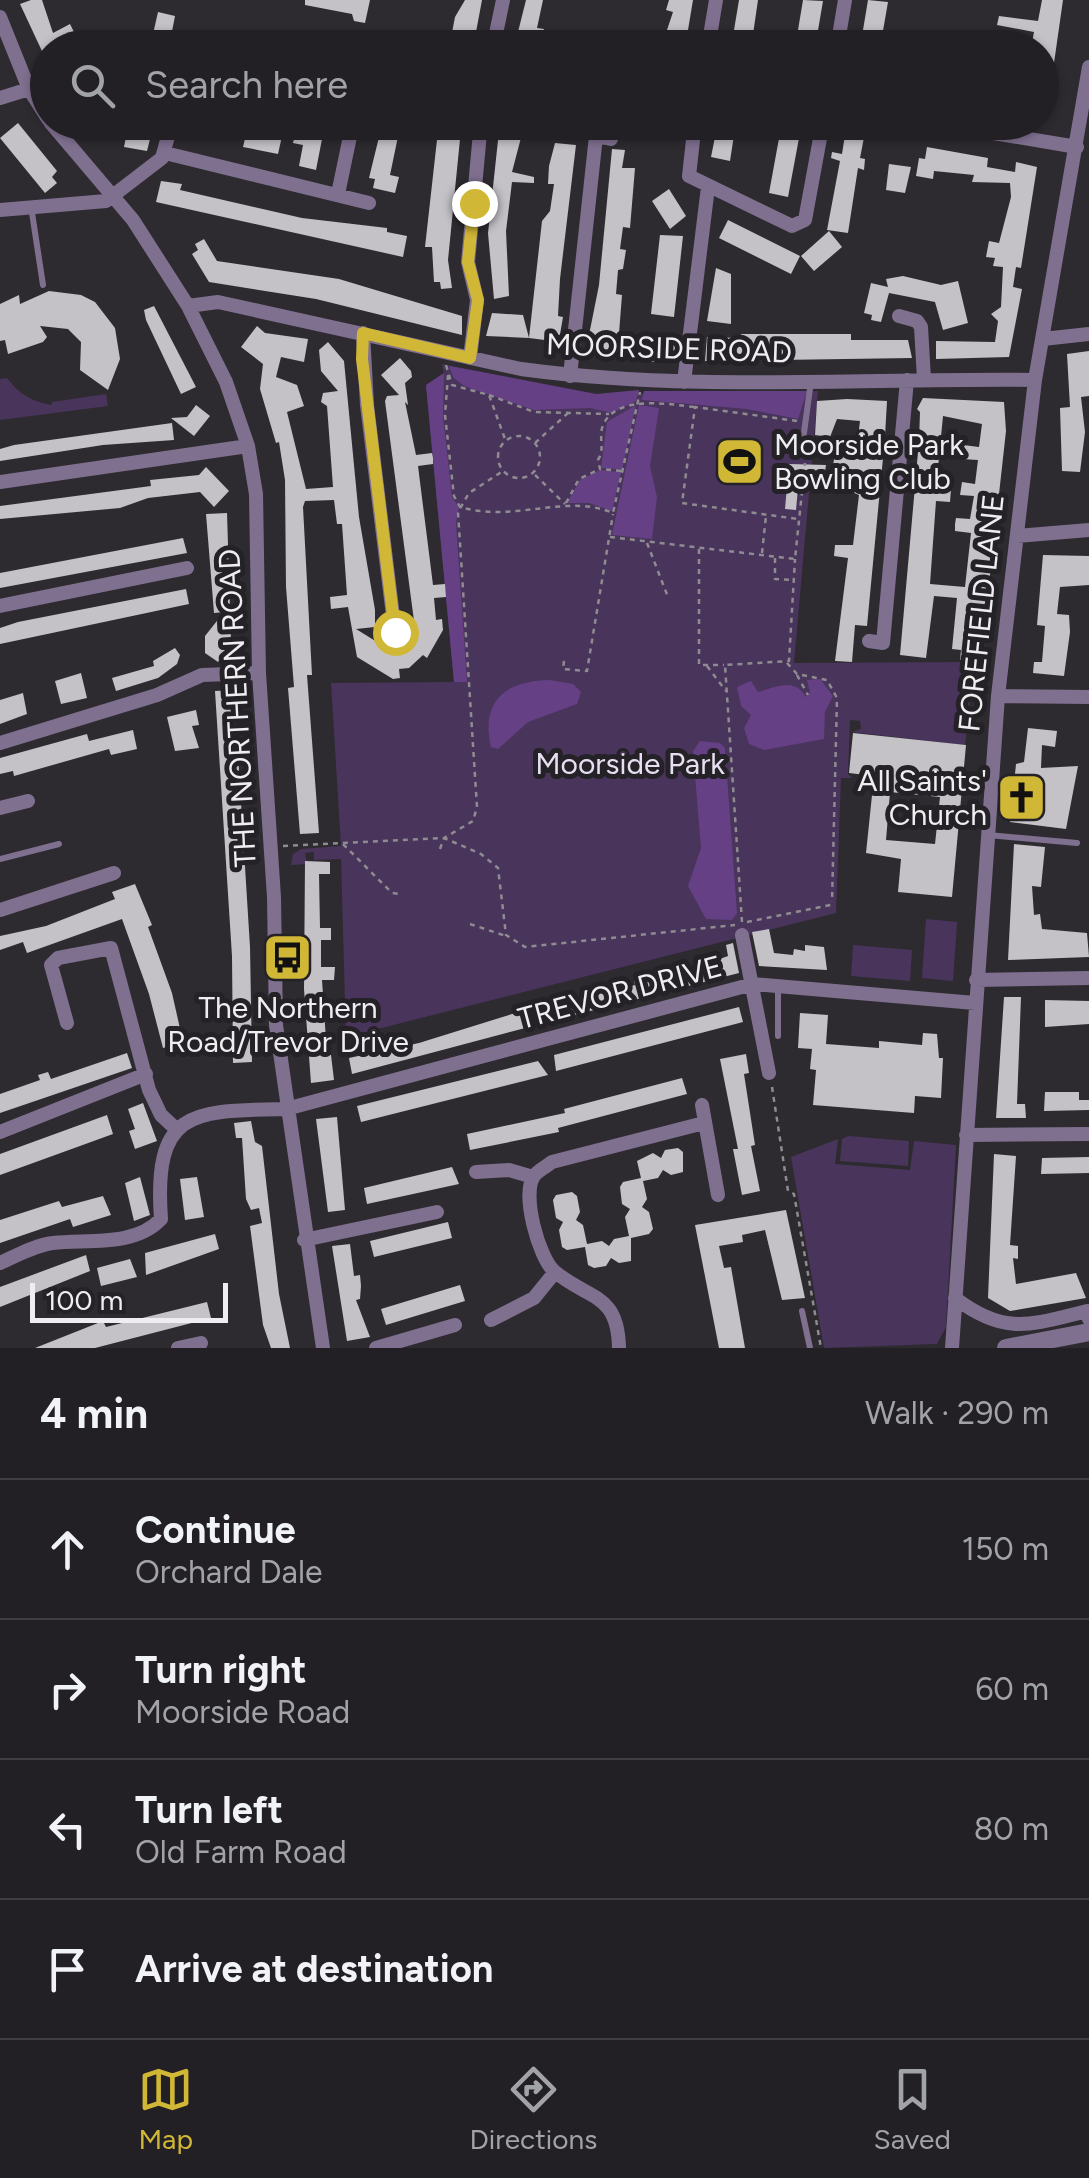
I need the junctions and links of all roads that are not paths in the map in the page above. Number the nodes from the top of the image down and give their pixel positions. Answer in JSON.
{"nodes":[{"id":1,"x":503,"y":0,"type":"edge"},
{"id":2,"x":716,"y":0,"type":"edge"},
{"id":3,"x":845,"y":0,"type":"edge"},
{"id":4,"x":0,"y":17,"type":"edge"},
{"id":5,"x":497,"y":30,"type":"edge"},
{"id":6,"x":711,"y":30,"type":"edge"},
{"id":7,"x":840,"y":30,"type":"edge"},
{"id":8,"x":1089,"y":67,"type":"edge"},
{"id":9,"x":29,"y":89,"type":"joint"},
{"id":10,"x":0,"y":98,"type":"edge"},
{"id":11,"x":66,"y":140,"type":"edge"},
{"id":12,"x":168,"y":140,"type":"edge"},
{"id":13,"x":349,"y":140,"type":"edge"},
{"id":14,"x":478,"y":140,"type":"edge"},
{"id":15,"x":596,"y":140,"type":"edge"},
{"id":16,"x":692,"y":140,"type":"edge"},
{"id":17,"x":820,"y":140,"type":"edge"},
{"id":18,"x":1031,"y":140,"type":"edge"},
{"id":19,"x":1077,"y":148,"type":"junction"},
{"id":20,"x":165,"y":153,"type":"junction"},
{"id":21,"x":708,"y":187,"type":"junction"},
{"id":22,"x":338,"y":194,"type":"junction"},
{"id":23,"x":115,"y":196,"type":"junction"},
{"id":24,"x":370,"y":202,"type":"dead end"},
{"id":25,"x":31,"y":205,"type":"junction"},
{"id":26,"x":0,"y":210,"type":"edge"},
{"id":27,"x":43,"y":285,"type":"dead end"},
{"id":28,"x":188,"y":306,"type":"junction"},
{"id":29,"x":900,"y":316,"type":"dead end"},
{"id":30,"x":363,"y":333,"type":"junction"},
{"id":31,"x":1089,"y":334,"type":"edge"},
{"id":32,"x":1043,"y":339,"type":"junction"},
{"id":33,"x":470,"y":358,"type":"junction"},
{"id":34,"x":570,"y":376,"type":"junction"},
{"id":35,"x":811,"y":380,"type":"junction"},
{"id":36,"x":906,"y":380,"type":"junction"},
{"id":37,"x":924,"y":380,"type":"junction"},
{"id":38,"x":1036,"y":380,"type":"junction"},
{"id":39,"x":684,"y":382,"type":"junction"},
{"id":40,"x":248,"y":446,"type":"junction"},
{"id":41,"x":801,"y":455,"type":"road end"},
{"id":42,"x":0,"y":482,"type":"edge"},
{"id":43,"x":1089,"y":530,"type":"edge"},
{"id":44,"x":1017,"y":536,"type":"junction"},
{"id":45,"x":187,"y":568,"type":"dead end"},
{"id":46,"x":0,"y":606,"type":"edge"},
{"id":47,"x":395,"y":632,"type":"dead end"},
{"id":48,"x":869,"y":641,"type":"dead end"},
{"id":49,"x":259,"y":672,"type":"junction"},
{"id":50,"x":998,"y":696,"type":"junction"},
{"id":51,"x":1089,"y":697,"type":"edge"},
{"id":52,"x":0,"y":743,"type":"edge"},
{"id":53,"x":28,"y":801,"type":"dead end"},
{"id":54,"x":0,"y":808,"type":"edge"},
{"id":55,"x":987,"y":835,"type":"junction"},
{"id":56,"x":1077,"y":842,"type":"dead end"},
{"id":57,"x":59,"y":844,"type":"dead end"},
{"id":58,"x":0,"y":858,"type":"edge"},
{"id":59,"x":114,"y":873,"type":"dead end"},
{"id":60,"x":0,"y":910,"type":"edge"},
{"id":61,"x":742,"y":929,"type":"road end"},
{"id":62,"x":1089,"y":978,"type":"edge"},
{"id":63,"x":976,"y":980,"type":"junction"},
{"id":64,"x":753,"y":984,"type":"junction"},
{"id":65,"x":778,"y":986,"type":"junction"},
{"id":66,"x":975,"y":1003,"type":"junction"},
{"id":67,"x":67,"y":1023,"type":"dead end"},
{"id":68,"x":778,"y":1036,"type":"dead end"},
{"id":69,"x":769,"y":1073,"type":"road end"},
{"id":70,"x":146,"y":1074,"type":"junction"},
{"id":71,"x":702,"y":1105,"type":"dead end"},
{"id":72,"x":286,"y":1109,"type":"junction"},
{"id":73,"x":704,"y":1123,"type":"junction"},
{"id":74,"x":175,"y":1128,"type":"junction"},
{"id":75,"x":0,"y":1132,"type":"edge"},
{"id":76,"x":1089,"y":1134,"type":"edge"},
{"id":77,"x":966,"y":1135,"type":"junction"},
{"id":78,"x":476,"y":1172,"type":"dead end"},
{"id":79,"x":533,"y":1177,"type":"junction"},
{"id":80,"x":718,"y":1195,"type":"dead end"},
{"id":81,"x":437,"y":1212,"type":"dead end"},
{"id":82,"x":304,"y":1240,"type":"junction"},
{"id":83,"x":0,"y":1263,"type":"edge"},
{"id":84,"x":555,"y":1272,"type":"junction"},
{"id":85,"x":955,"y":1298,"type":"junction"},
{"id":86,"x":802,"y":1311,"type":"dead end"},
{"id":87,"x":1089,"y":1319,"type":"edge"},
{"id":88,"x":491,"y":1320,"type":"dead end"},
{"id":89,"x":455,"y":1325,"type":"dead end"},
{"id":90,"x":1089,"y":1332,"type":"edge"},
{"id":91,"x":201,"y":1343,"type":"dead end"},
{"id":92,"x":1028,"y":1346,"type":"edge"},
{"id":93,"x":178,"y":1348,"type":"edge"},
{"id":94,"x":323,"y":1348,"type":"edge"},
{"id":95,"x":376,"y":1348,"type":"edge"},
{"id":96,"x":619,"y":1348,"type":"edge"},
{"id":97,"x":810,"y":1348,"type":"edge"},
{"id":98,"x":952,"y":1348,"type":"edge"},
{"id":99,"x":1006,"y":1348,"type":"edge"}],
"edges":[{"from":1,"to":5,"type":"street"},
{"from":2,"to":6,"type":"street"},
{"from":3,"to":7,"type":"street"},
{"from":4,"to":9,"type":"street","name":"THE NORTHERN ROAD"},
{"from":8,"to":19,"type":"street","name":"FOREFIELD LANE"},
{"from":9,"to":10,"type":"street"},
{"from":11,"to":23,"type":"street","name":"THE NORTHERN ROAD"},
{"from":12,"to":20,"type":"street"},
{"from":13,"to":22,"type":"street"},
{"from":14,"to":33,"type":"street"},
{"from":15,"to":34,"type":"street"},
{"from":16,"to":21,"type":"street"},
{"from":17,"to":21,"type":"street"},
{"from":18,"to":19,"type":"street"},
{"from":19,"to":32,"type":"street","name":"FOREFIELD LANE"},
{"from":20,"to":22,"type":"street"},
{"from":20,"to":23,"type":"street"},
{"from":21,"to":39,"type":"street"},
{"from":22,"to":24,"type":"street"},
{"from":23,"to":25,"type":"street"},
{"from":23,"to":28,"type":"street","name":"THE NORTHERN ROAD"},
{"from":25,"to":26,"type":"street"},
{"from":25,"to":27,"type":"lane"},
{"from":28,"to":30,"type":"street","name":"MOORSIDE ROAD"},
{"from":28,"to":40,"type":"street","name":"THE NORTHERN ROAD"},
{"from":29,"to":37,"type":"street"},
{"from":30,"to":33,"type":"street","name":"MOORSIDE ROAD"},
{"from":30,"to":47,"type":"street"},
{"from":31,"to":32,"type":"street"},
{"from":32,"to":38,"type":"street","name":"FOREFIELD LANE"},
{"from":33,"to":34,"type":"street","name":"MOORSIDE ROAD"},
{"from":34,"to":39,"type":"street","name":"MOORSIDE ROAD"},
{"from":35,"to":36,"type":"street","name":"MOORSIDE ROAD"},
{"from":35,"to":39,"type":"street","name":"MOORSIDE ROAD"},
{"from":35,"to":41,"type":"lane"},
{"from":36,"to":37,"type":"street","name":"MOORSIDE ROAD"},
{"from":36,"to":48,"type":"street"},
{"from":37,"to":38,"type":"street","name":"MOORSIDE ROAD"},
{"from":38,"to":44,"type":"street","name":"FOREFIELD LANE"},
{"from":40,"to":42,"type":"street"},
{"from":40,"to":49,"type":"street","name":"THE NORTHERN ROAD"},
{"from":43,"to":44,"type":"street"},
{"from":44,"to":50,"type":"street","name":"FOREFIELD LANE"},
{"from":45,"to":46,"type":"street"},
{"from":49,"to":52,"type":"street"},
{"from":49,"to":72,"type":"street","name":"THE NORTHERN ROAD"},
{"from":50,"to":51,"type":"street"},
{"from":50,"to":55,"type":"street","name":"FOREFIELD LANE"},
{"from":53,"to":54,"type":"street"},
{"from":55,"to":56,"type":"lane"},
{"from":55,"to":63,"type":"street","name":"FOREFIELD LANE"},
{"from":57,"to":58,"type":"lane"},
{"from":59,"to":60,"type":"street"},
{"from":61,"to":64,"type":"street"},
{"from":62,"to":63,"type":"street"},
{"from":63,"to":66,"type":"street","name":"FOREFIELD LANE"},
{"from":64,"to":65,"type":"street","name":"TREVOR DRIVE"},
{"from":64,"to":69,"type":"street"},
{"from":64,"to":72,"type":"street","name":"TREVOR DRIVE"},
{"from":65,"to":66,"type":"street","name":"TREVOR DRIVE"},
{"from":65,"to":68,"type":"lane"},
{"from":66,"to":77,"type":"street","name":"FOREFIELD LANE"},
{"from":67,"to":70,"type":"street"},
{"from":70,"to":74,"type":"street"},
{"from":70,"to":75,"type":"street"},
{"from":71,"to":73,"type":"street"},
{"from":72,"to":74,"type":"street","name":"TREVOR DRIVE"},
{"from":72,"to":82,"type":"street","name":"THE NORTHERN ROAD"},
{"from":73,"to":79,"type":"street"},
{"from":73,"to":80,"type":"street"},
{"from":74,"to":83,"type":"street"},
{"from":76,"to":77,"type":"street"},
{"from":77,"to":85,"type":"street","name":"FOREFIELD LANE"},
{"from":78,"to":79,"type":"street"},
{"from":79,"to":84,"type":"street"},
{"from":81,"to":82,"type":"street"},
{"from":82,"to":94,"type":"street","name":"THE NORTHERN ROAD"},
{"from":84,"to":88,"type":"street"},
{"from":84,"to":96,"type":"street"},
{"from":85,"to":87,"type":"street"},
{"from":85,"to":98,"type":"street","name":"FOREFIELD LANE"},
{"from":86,"to":97,"type":"lane"},
{"from":89,"to":95,"type":"street"},
{"from":90,"to":92,"type":"street"},
{"from":91,"to":93,"type":"street"},
{"from":92,"to":99,"type":"street"}]}
